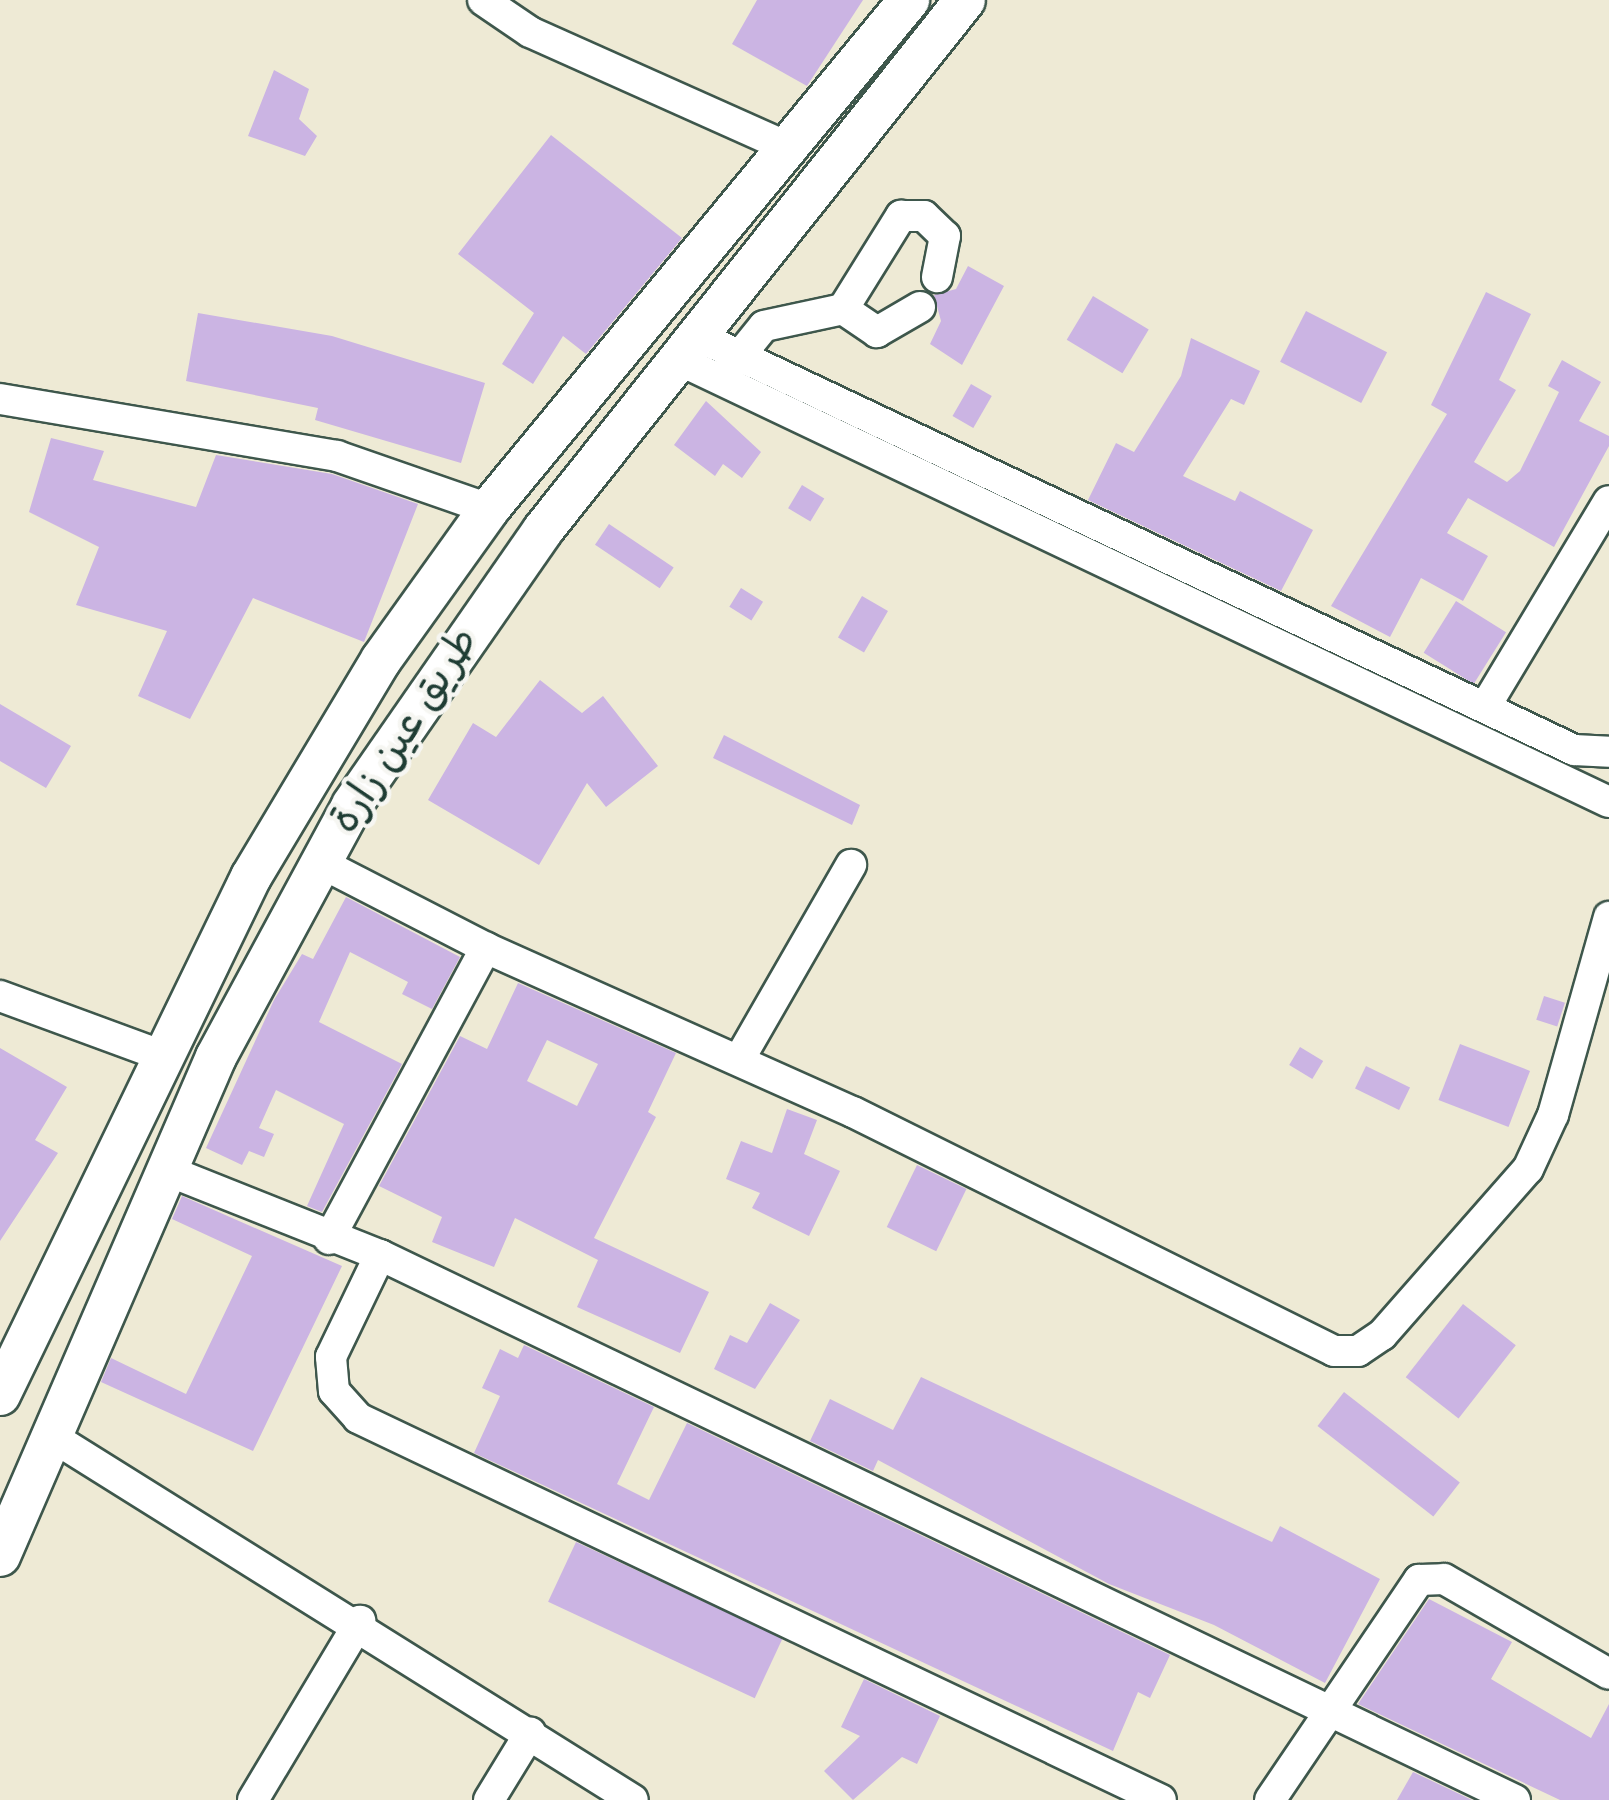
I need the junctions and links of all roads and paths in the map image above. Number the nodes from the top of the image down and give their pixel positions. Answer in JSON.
{"nodes":[{"id":1,"x":482,"y":0,"type":"edge"},
{"id":2,"x":909,"y":0,"type":"edge"},
{"id":3,"x":965,"y":0,"type":"edge"},
{"id":4,"x":792,"y":149,"type":"junction"},
{"id":5,"x":937,"y":277,"type":"dead end"},
{"id":6,"x":920,"y":307,"type":"dead end"},
{"id":7,"x":843,"y":309,"type":"junction"},
{"id":8,"x":690,"y":349,"type":"junction"},
{"id":9,"x":730,"y":368,"type":"junction"},
{"id":10,"x":0,"y":399,"type":"edge"},
{"id":11,"x":1609,"y":500,"type":"edge"},
{"id":12,"x":490,"y":509,"type":"junction"},
{"id":13,"x":1485,"y":708,"type":"junction"},
{"id":14,"x":1609,"y":752,"type":"edge"},
{"id":15,"x":1609,"y":802,"type":"edge"},
{"id":16,"x":318,"y":862,"type":"junction"},
{"id":17,"x":851,"y":865,"type":"dead end"},
{"id":18,"x":1609,"y":917,"type":"edge"},
{"id":19,"x":486,"y":948,"type":"junction"},
{"id":20,"x":0,"y":996,"type":"edge"},
{"id":21,"x":163,"y":1056,"type":"junction"},
{"id":22,"x":740,"y":1058,"type":"junction"},
{"id":23,"x":166,"y":1170,"type":"junction"},
{"id":24,"x":328,"y":1238,"type":"junction"},
{"id":25,"x":380,"y":1254,"type":"junction"},
{"id":26,"x":0,"y":1394,"type":"edge"},
{"id":27,"x":51,"y":1436,"type":"junction"},
{"id":28,"x":0,"y":1556,"type":"edge"},
{"id":29,"x":360,"y":1622,"type":"junction"},
{"id":30,"x":1609,"y":1674,"type":"edge"},
{"id":31,"x":1330,"y":1705,"type":"junction"},
{"id":32,"x":530,"y":1734,"type":"junction"},
{"id":33,"x":253,"y":1800,"type":"edge"},
{"id":34,"x":489,"y":1800,"type":"edge"},
{"id":35,"x":632,"y":1800,"type":"edge"},
{"id":36,"x":1161,"y":1800,"type":"edge"},
{"id":37,"x":1270,"y":1800,"type":"edge"},
{"id":38,"x":1515,"y":1800,"type":"edge"}],
"edges":[{"from":1,"to":4,"type":"street"},
{"from":2,"to":4,"type":"main road","name":"طريق عين زارة"},
{"from":3,"to":8,"type":"main road","name":"طريق عين زارة"},
{"from":4,"to":12,"type":"main road","name":"طريق عين زارة"},
{"from":5,"to":7,"type":"street"},
{"from":6,"to":7,"type":"street"},
{"from":7,"to":9,"type":"street"},
{"from":8,"to":9,"type":"street"},
{"from":8,"to":16,"type":"main road","name":"طريق عين زارة"},
{"from":9,"to":13,"type":"street"},
{"from":9,"to":15,"type":"street"},
{"from":10,"to":12,"type":"street"},
{"from":11,"to":13,"type":"street"},
{"from":12,"to":21,"type":"main road","name":"طريق عين زارة"},
{"from":13,"to":14,"type":"street"},
{"from":16,"to":19,"type":"street"},
{"from":16,"to":23,"type":"main road","name":"طريق عين زارة"},
{"from":17,"to":22,"type":"street"},
{"from":18,"to":22,"type":"street"},
{"from":19,"to":22,"type":"street"},
{"from":19,"to":24,"type":"street"},
{"from":20,"to":21,"type":"street"},
{"from":21,"to":26,"type":"main road","name":"طريق عين زارة"},
{"from":23,"to":24,"type":"street"},
{"from":23,"to":27,"type":"main road","name":"طريق عين زارة"},
{"from":24,"to":25,"type":"street"},
{"from":25,"to":31,"type":"street"},
{"from":25,"to":36,"type":"street"},
{"from":27,"to":28,"type":"main road","name":"طريق عين زارة"},
{"from":27,"to":29,"type":"street"},
{"from":29,"to":32,"type":"street"},
{"from":29,"to":33,"type":"street"},
{"from":30,"to":31,"type":"street"},
{"from":31,"to":37,"type":"street"},
{"from":31,"to":38,"type":"street"},
{"from":32,"to":34,"type":"street"},
{"from":32,"to":35,"type":"street"}]}
